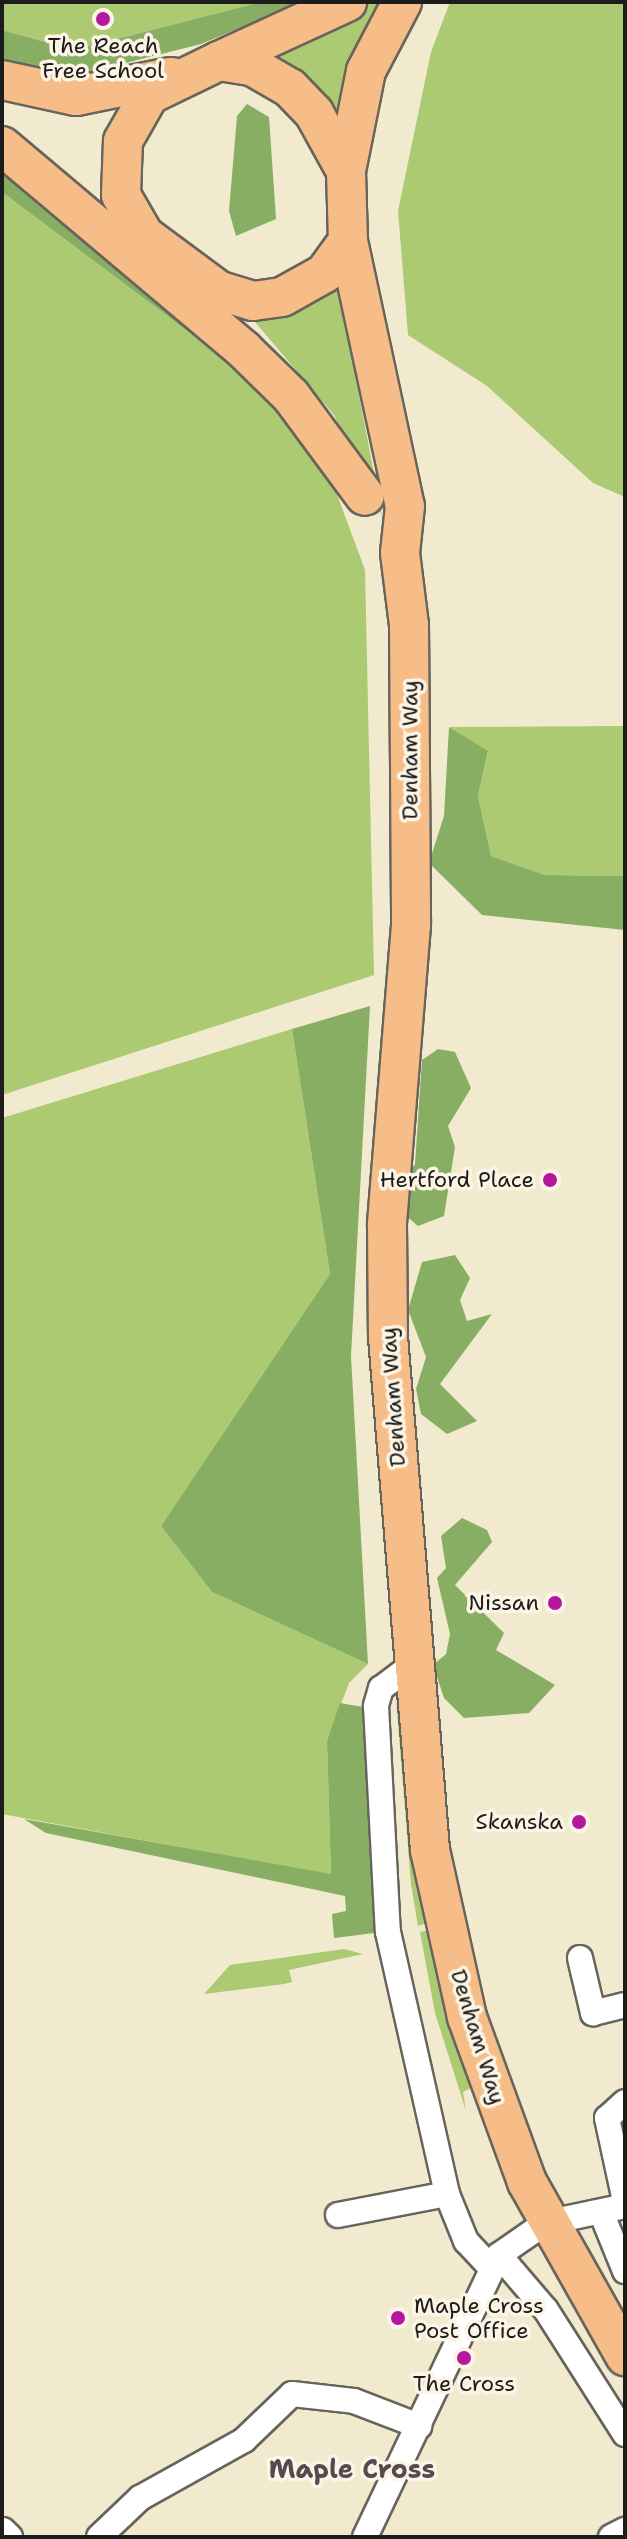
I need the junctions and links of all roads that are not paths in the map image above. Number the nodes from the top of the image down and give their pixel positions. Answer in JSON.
{"nodes":[{"id":1,"x":347,"y":2,"type":"edge"},
{"id":2,"x":402,"y":2,"type":"edge"},
{"id":3,"x":219,"y":61,"type":"junction"},
{"id":4,"x":178,"y":75,"type":"junction"},
{"id":5,"x":2,"y":80,"type":"edge"},
{"id":6,"x":2,"y":146,"type":"edge"},
{"id":7,"x":346,"y":171,"type":"junction"},
{"id":8,"x":144,"y":235,"type":"junction"},
{"id":9,"x":348,"y":241,"type":"junction"},
{"id":10,"x":218,"y":290,"type":"junction"},
{"id":11,"x":365,"y":496,"type":"junction"},
{"id":12,"x":400,"y":553,"type":"junction"},
{"id":13,"x":412,"y":1665,"type":"junction"},
{"id":14,"x":580,"y":1958,"type":"dead end"},
{"id":15,"x":625,"y":2005,"type":"edge"},
{"id":16,"x":625,"y":2102,"type":"edge"},
{"id":17,"x":447,"y":2194,"type":"junction"},
{"id":18,"x":625,"y":2204,"type":"edge"},
{"id":19,"x":601,"y":2212,"type":"junction"},
{"id":20,"x":338,"y":2215,"type":"dead end"},
{"id":21,"x":545,"y":2223,"type":"junction"},
{"id":22,"x":494,"y":2261,"type":"junction"},
{"id":23,"x":625,"y":2271,"type":"edge"},
{"id":24,"x":625,"y":2356,"type":"edge"},
{"id":25,"x":419,"y":2426,"type":"junction"},
{"id":26,"x":625,"y":2434,"type":"edge"},
{"id":27,"x":3,"y":2530,"type":"edge"},
{"id":28,"x":625,"y":2530,"type":"edge"},
{"id":29,"x":10,"y":2537,"type":"edge"},
{"id":30,"x":99,"y":2537,"type":"edge"},
{"id":31,"x":365,"y":2537,"type":"edge"},
{"id":32,"x":611,"y":2537,"type":"edge"}],
"edges":[{"from":1,"to":3,"type":"main road"},
{"from":2,"to":7,"type":"main road"},
{"from":3,"to":4,"type":"main road"},
{"from":3,"to":7,"type":"main road"},
{"from":4,"to":5,"type":"main road"},
{"from":4,"to":8,"type":"main road"},
{"from":6,"to":8,"type":"main road"},
{"from":6,"to":11,"type":"main road"},
{"from":7,"to":9,"type":"main road"},
{"from":8,"to":10,"type":"main road"},
{"from":9,"to":10,"type":"main road"},
{"from":9,"to":12,"type":"main road","name":"Denham Way"},
{"from":10,"to":11,"type":"main road","name":"Denham Way"},
{"from":11,"to":12,"type":"main road","name":"Denham Way"},
{"from":12,"to":13,"type":"main road","name":"Denham Way"},
{"from":13,"to":17,"type":"street"},
{"from":13,"to":21,"type":"main road","name":"Denham Way"},
{"from":14,"to":15,"type":"street"},
{"from":16,"to":18,"type":"street"},
{"from":17,"to":20,"type":"street"},
{"from":17,"to":22,"type":"street"},
{"from":18,"to":19,"type":"street"},
{"from":19,"to":21,"type":"street"},
{"from":19,"to":23,"type":"street"},
{"from":21,"to":22,"type":"street"},
{"from":21,"to":24,"type":"main road","name":"Denham Way"},
{"from":22,"to":25,"type":"street"},
{"from":22,"to":26,"type":"street"},
{"from":25,"to":30,"type":"street"},
{"from":25,"to":31,"type":"street"},
{"from":27,"to":29,"type":"street"},
{"from":28,"to":32,"type":"street"}]}
